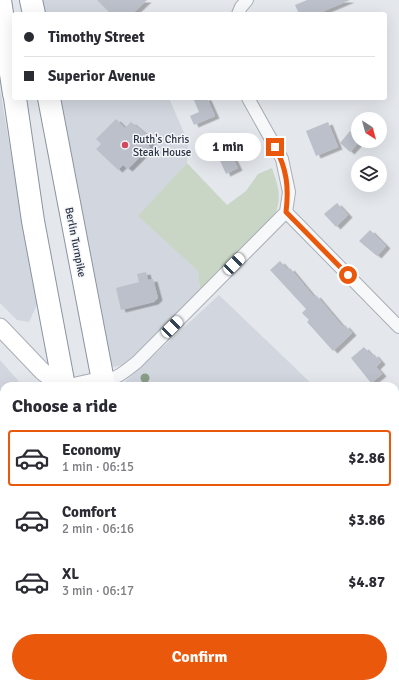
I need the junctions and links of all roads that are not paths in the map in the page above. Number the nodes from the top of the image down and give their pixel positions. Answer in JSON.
{"nodes":[{"id":1,"x":0,"y":0,"type":"edge"},
{"id":2,"x":31,"y":0,"type":"edge"},
{"id":3,"x":247,"y":0,"type":"edge"},
{"id":4,"x":34,"y":12,"type":"edge"},
{"id":5,"x":239,"y":12,"type":"edge"},
{"id":6,"x":12,"y":81,"type":"edge"},
{"id":7,"x":15,"y":100,"type":"edge"},
{"id":8,"x":49,"y":100,"type":"edge"},
{"id":9,"x":249,"y":100,"type":"edge"},
{"id":10,"x":286,"y":212,"type":"junction"},
{"id":11,"x":0,"y":327,"type":"edge"},
{"id":12,"x":399,"y":327,"type":"edge"},
{"id":13,"x":57,"y":382,"type":"edge"},
{"id":14,"x":61,"y":382,"type":"edge"},
{"id":15,"x":104,"y":382,"type":"edge"},
{"id":16,"x":105,"y":382,"type":"edge"}],
"edges":[{"from":1,"to":6,"type":"highway"},
{"from":2,"to":4,"type":"highway"},
{"from":3,"to":5,"type":"street"},
{"from":7,"to":14,"type":"highway"},
{"from":8,"to":15,"type":"highway","name":"Berlin Turnpike"},
{"from":9,"to":10,"type":"street"},
{"from":10,"to":12,"type":"street"},
{"from":10,"to":16,"type":"street"},
{"from":11,"to":13,"type":"street"}]}
